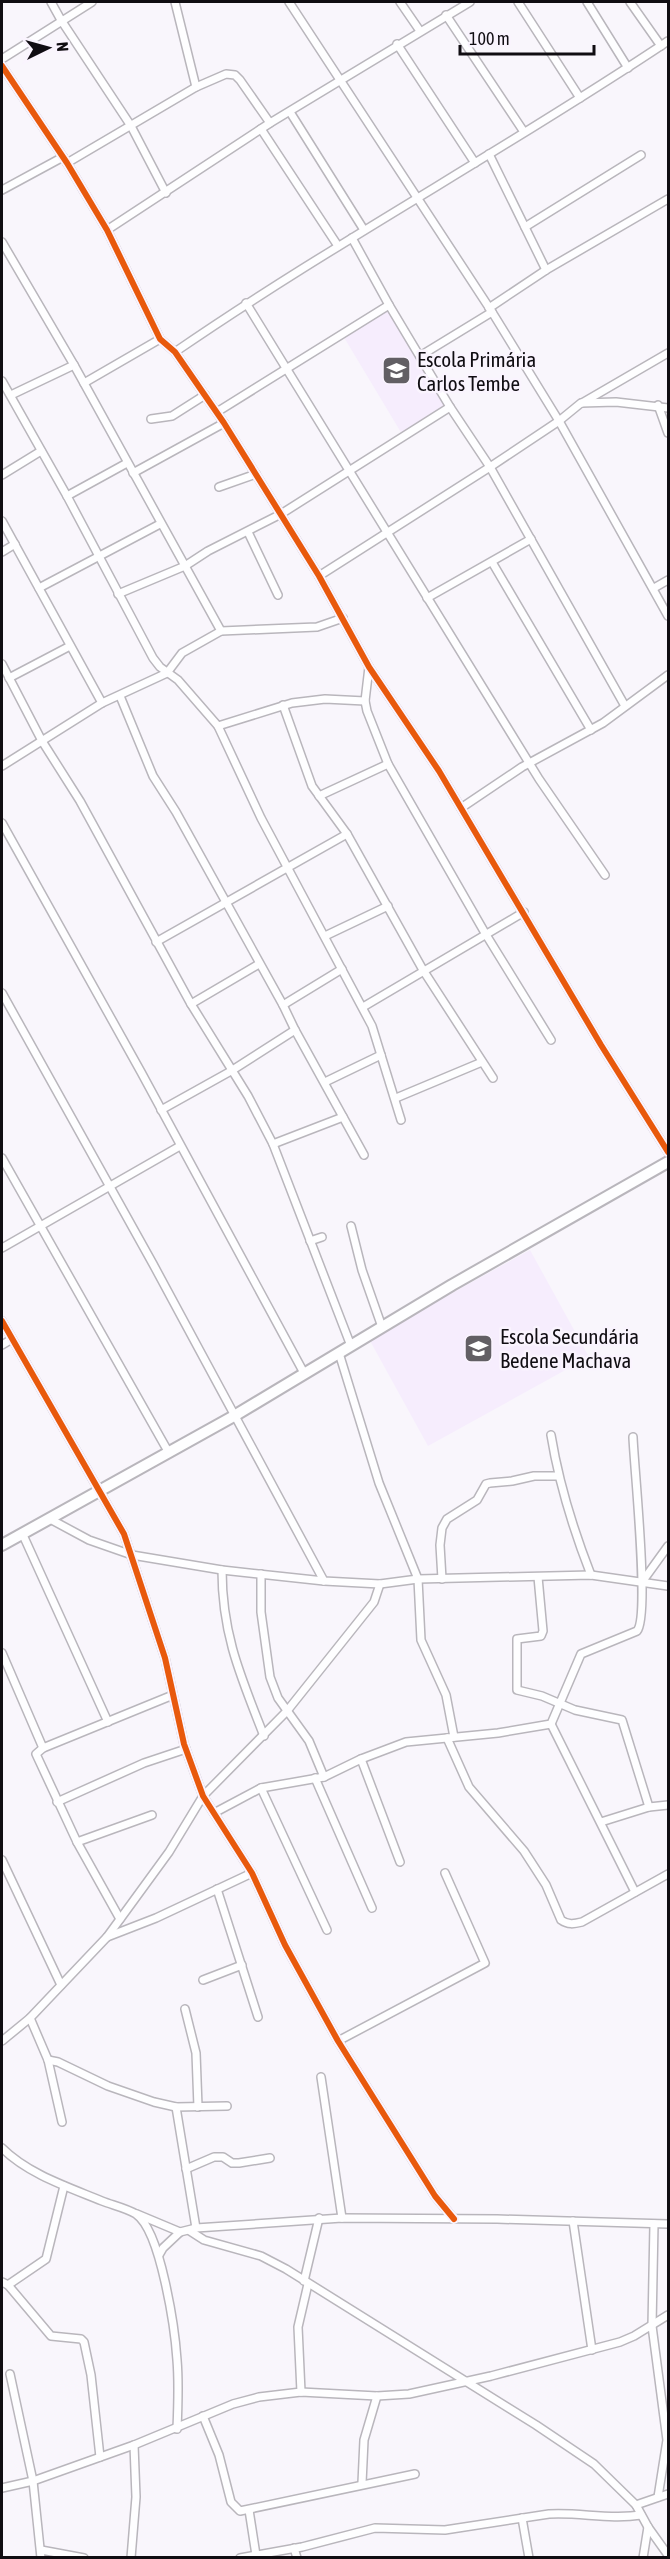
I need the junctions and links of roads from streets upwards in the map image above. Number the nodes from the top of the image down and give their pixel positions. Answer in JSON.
{"nodes":[{"id":1,"x":51,"y":2,"type":"edge"},
{"id":2,"x":92,"y":2,"type":"edge"},
{"id":3,"x":175,"y":2,"type":"edge"},
{"id":4,"x":289,"y":2,"type":"edge"},
{"id":5,"x":400,"y":2,"type":"edge"},
{"id":6,"x":470,"y":2,"type":"edge"},
{"id":7,"x":518,"y":2,"type":"edge"},
{"id":8,"x":587,"y":2,"type":"edge"},
{"id":9,"x":630,"y":2,"type":"edge"},
{"id":10,"x":446,"y":15,"type":"junction"},
{"id":11,"x":61,"y":20,"type":"junction"},
{"id":12,"x":420,"y":31,"type":"junction"},
{"id":13,"x":669,"y":41,"type":"edge"},
{"id":14,"x":397,"y":45,"type":"junction"},
{"id":15,"x":661,"y":46,"type":"junction"},
{"id":16,"x":2,"y":59,"type":"edge"},
{"id":17,"x":2,"y":66,"type":"edge"},
{"id":18,"x":628,"y":68,"type":"junction"},
{"id":19,"x":341,"y":82,"type":"junction"},
{"id":20,"x":196,"y":87,"type":"junction"},
{"id":21,"x":580,"y":98,"type":"junction"},
{"id":22,"x":290,"y":112,"type":"junction"},
{"id":23,"x":270,"y":123,"type":"junction"},
{"id":24,"x":131,"y":126,"type":"junction"},
{"id":25,"x":261,"y":129,"type":"junction"},
{"id":26,"x":524,"y":132,"type":"junction"},
{"id":27,"x":489,"y":154,"type":"junction"},
{"id":28,"x":640,"y":155,"type":"dead end"},
{"id":29,"x":65,"y":160,"type":"junction"},
{"id":30,"x":475,"y":163,"type":"junction"},
{"id":31,"x":2,"y":190,"type":"edge"},
{"id":32,"x":166,"y":193,"type":"junction"},
{"id":33,"x":418,"y":198,"type":"junction"},
{"id":34,"x":669,"y":199,"type":"edge"},
{"id":35,"x":525,"y":227,"type":"junction"},
{"id":36,"x":107,"y":230,"type":"junction"},
{"id":37,"x":364,"y":230,"type":"junction"},
{"id":38,"x":352,"y":238,"type":"junction"},
{"id":39,"x":2,"y":245,"type":"edge"},
{"id":40,"x":339,"y":246,"type":"junction"},
{"id":41,"x":546,"y":270,"type":"junction"},
{"id":42,"x":246,"y":303,"type":"junction"},
{"id":43,"x":389,"y":305,"type":"junction"},
{"id":44,"x":491,"y":310,"type":"junction"},
{"id":45,"x":160,"y":339,"type":"junction"},
{"id":46,"x":175,"y":352,"type":"junction"},
{"id":47,"x":669,"y":353,"type":"edge"},
{"id":48,"x":420,"y":356,"type":"junction"},
{"id":49,"x":74,"y":365,"type":"junction"},
{"id":50,"x":285,"y":369,"type":"junction"},
{"id":51,"x":2,"y":381,"type":"edge"},
{"id":52,"x":84,"y":383,"type":"junction"},
{"id":53,"x":11,"y":395,"type":"junction"},
{"id":54,"x":205,"y":395,"type":"junction"},
{"id":55,"x":581,"y":403,"type":"junction"},
{"id":56,"x":658,"y":405,"type":"junction"},
{"id":57,"x":450,"y":407,"type":"junction"},
{"id":58,"x":669,"y":408,"type":"edge"},
{"id":59,"x":217,"y":412,"type":"junction"},
{"id":60,"x":152,"y":419,"type":"dead end"},
{"id":61,"x":558,"y":422,"type":"junction"},
{"id":62,"x":225,"y":423,"type":"junction"},
{"id":63,"x":669,"y":433,"type":"edge"},
{"id":64,"x":41,"y":452,"type":"junction"},
{"id":65,"x":127,"y":464,"type":"junction"},
{"id":66,"x":490,"y":467,"type":"junction"},
{"id":67,"x":349,"y":470,"type":"junction"},
{"id":68,"x":133,"y":473,"type":"junction"},
{"id":69,"x":256,"y":474,"type":"junction"},
{"id":70,"x":2,"y":475,"type":"edge"},
{"id":71,"x":219,"y":487,"type":"dead end"},
{"id":72,"x":67,"y":495,"type":"junction"},
{"id":73,"x":281,"y":514,"type":"junction"},
{"id":74,"x":2,"y":521,"type":"edge"},
{"id":75,"x":160,"y":524,"type":"junction"},
{"id":76,"x":248,"y":531,"type":"junction"},
{"id":77,"x":388,"y":533,"type":"junction"},
{"id":78,"x":531,"y":539,"type":"junction"},
{"id":79,"x":15,"y":544,"type":"junction"},
{"id":80,"x":2,"y":552,"type":"edge"},
{"id":81,"x":98,"y":556,"type":"junction"},
{"id":82,"x":492,"y":562,"type":"junction"},
{"id":83,"x":185,"y":566,"type":"junction"},
{"id":84,"x":319,"y":576,"type":"junction"},
{"id":85,"x":669,"y":580,"type":"edge"},
{"id":86,"x":39,"y":588,"type":"junction"},
{"id":87,"x":654,"y":588,"type":"junction"},
{"id":88,"x":118,"y":594,"type":"junction"},
{"id":89,"x":278,"y":595,"type":"dead end"},
{"id":90,"x":427,"y":598,"type":"junction"},
{"id":91,"x":669,"y":616,"type":"edge"},
{"id":92,"x":343,"y":618,"type":"junction"},
{"id":93,"x":221,"y":631,"type":"junction"},
{"id":94,"x":70,"y":646,"type":"junction"},
{"id":95,"x":2,"y":666,"type":"edge"},
{"id":96,"x":369,"y":667,"type":"junction"},
{"id":97,"x":167,"y":673,"type":"junction"},
{"id":98,"x":669,"y":675,"type":"edge"},
{"id":99,"x":9,"y":678,"type":"junction"},
{"id":100,"x":120,"y":696,"type":"junction"},
{"id":101,"x":365,"y":701,"type":"junction"},
{"id":102,"x":102,"y":703,"type":"junction"},
{"id":103,"x":283,"y":705,"type":"junction"},
{"id":104,"x":625,"y":706,"type":"junction"},
{"id":105,"x":218,"y":726,"type":"junction"},
{"id":106,"x":591,"y":730,"type":"junction"},
{"id":107,"x":42,"y":741,"type":"junction"},
{"id":108,"x":388,"y":764,"type":"junction"},
{"id":109,"x":531,"y":764,"type":"junction"},
{"id":110,"x":2,"y":766,"type":"edge"},
{"id":111,"x":319,"y":796,"type":"junction"},
{"id":112,"x":461,"y":808,"type":"junction"},
{"id":113,"x":2,"y":823,"type":"edge"},
{"id":114,"x":347,"y":834,"type":"junction"},
{"id":115,"x":288,"y":869,"type":"junction"},
{"id":116,"x":605,"y":875,"type":"dead end"},
{"id":117,"x":226,"y":903,"type":"junction"},
{"id":118,"x":388,"y":906,"type":"junction"},
{"id":119,"x":524,"y":912,"type":"junction"},
{"id":120,"x":485,"y":933,"type":"junction"},
{"id":121,"x":325,"y":936,"type":"junction"},
{"id":122,"x":156,"y":942,"type":"junction"},
{"id":123,"x":259,"y":964,"type":"junction"},
{"id":124,"x":342,"y":969,"type":"junction"},
{"id":125,"x":423,"y":970,"type":"junction"},
{"id":126,"x":2,"y":993,"type":"edge"},
{"id":127,"x":190,"y":1004,"type":"junction"},
{"id":128,"x":283,"y":1005,"type":"junction"},
{"id":129,"x":363,"y":1007,"type":"junction"},
{"id":130,"x":295,"y":1030,"type":"junction"},
{"id":131,"x":551,"y":1040,"type":"dead end"},
{"id":132,"x":381,"y":1055,"type":"junction"},
{"id":133,"x":482,"y":1062,"type":"junction"},
{"id":134,"x":231,"y":1071,"type":"junction"},
{"id":135,"x":493,"y":1078,"type":"dead end"},
{"id":136,"x":325,"y":1082,"type":"junction"},
{"id":137,"x":396,"y":1098,"type":"junction"},
{"id":138,"x":161,"y":1110,"type":"junction"},
{"id":139,"x":343,"y":1118,"type":"junction"},
{"id":140,"x":401,"y":1120,"type":"dead end"},
{"id":141,"x":273,"y":1144,"type":"junction"},
{"id":142,"x":180,"y":1146,"type":"junction"},
{"id":143,"x":669,"y":1152,"type":"edge"},
{"id":144,"x":364,"y":1155,"type":"dead end"},
{"id":145,"x":2,"y":1158,"type":"edge"},
{"id":146,"x":669,"y":1162,"type":"edge"},
{"id":147,"x":110,"y":1186,"type":"junction"},
{"id":148,"x":351,"y":1226,"type":"dead end"},
{"id":149,"x":40,"y":1228,"type":"junction"},
{"id":150,"x":322,"y":1237,"type":"dead end"},
{"id":151,"x":310,"y":1241,"type":"junction"},
{"id":152,"x":2,"y":1248,"type":"edge"},
{"id":153,"x":2,"y":1321,"type":"edge"},
{"id":154,"x":382,"y":1327,"type":"junction"},
{"id":155,"x":12,"y":1339,"type":"junction"},
{"id":156,"x":2,"y":1345,"type":"edge"},
{"id":157,"x":351,"y":1346,"type":"junction"},
{"id":158,"x":339,"y":1353,"type":"junction"},
{"id":159,"x":304,"y":1373,"type":"junction"},
{"id":160,"x":234,"y":1416,"type":"junction"},
{"id":161,"x":551,"y":1435,"type":"dead end"},
{"id":162,"x":633,"y":1437,"type":"dead end"},
{"id":163,"x":169,"y":1453,"type":"junction"},
{"id":164,"x":558,"y":1476,"type":"junction"},
{"id":165,"x":101,"y":1491,"type":"junction"},
{"id":166,"x":51,"y":1519,"type":"junction"},
{"id":167,"x":23,"y":1535,"type":"junction"},
{"id":168,"x":2,"y":1545,"type":"edge"},
{"id":169,"x":669,"y":1546,"type":"edge"},
{"id":170,"x":132,"y":1555,"type":"junction"},
{"id":171,"x":222,"y":1570,"type":"junction"},
{"id":172,"x":261,"y":1574,"type":"junction"},
{"id":173,"x":591,"y":1575,"type":"junction"},
{"id":174,"x":538,"y":1577,"type":"junction"},
{"id":175,"x":442,"y":1579,"type":"junction"},
{"id":176,"x":418,"y":1580,"type":"junction"},
{"id":177,"x":324,"y":1581,"type":"junction"},
{"id":178,"x":642,"y":1581,"type":"junction"},
{"id":179,"x":380,"y":1584,"type":"junction"},
{"id":180,"x":669,"y":1586,"type":"edge"},
{"id":181,"x":2,"y":1653,"type":"edge"},
{"id":182,"x":173,"y":1695,"type":"junction"},
{"id":183,"x":561,"y":1704,"type":"junction"},
{"id":184,"x":286,"y":1711,"type":"junction"},
{"id":185,"x":108,"y":1722,"type":"junction"},
{"id":186,"x":551,"y":1724,"type":"junction"},
{"id":187,"x":264,"y":1736,"type":"junction"},
{"id":188,"x":451,"y":1738,"type":"junction"},
{"id":189,"x":43,"y":1748,"type":"junction"},
{"id":190,"x":186,"y":1749,"type":"junction"},
{"id":191,"x":361,"y":1759,"type":"junction"},
{"id":192,"x":324,"y":1777,"type":"junction"},
{"id":193,"x":315,"y":1778,"type":"junction"},
{"id":194,"x":261,"y":1788,"type":"junction"},
{"id":195,"x":203,"y":1796,"type":"junction"},
{"id":196,"x":57,"y":1802,"type":"junction"},
{"id":197,"x":669,"y":1805,"type":"edge"},
{"id":198,"x":649,"y":1807,"type":"junction"},
{"id":199,"x":214,"y":1813,"type":"junction"},
{"id":200,"x":152,"y":1815,"type":"dead end"},
{"id":201,"x":601,"y":1822,"type":"junction"},
{"id":202,"x":77,"y":1842,"type":"junction"},
{"id":203,"x":2,"y":1860,"type":"edge"},
{"id":204,"x":400,"y":1862,"type":"dead end"},
{"id":205,"x":252,"y":1873,"type":"junction"},
{"id":206,"x":445,"y":1873,"type":"dead end"},
{"id":207,"x":669,"y":1874,"type":"edge"},
{"id":208,"x":217,"y":1889,"type":"junction"},
{"id":209,"x":634,"y":1892,"type":"junction"},
{"id":210,"x":372,"y":1908,"type":"dead end"},
{"id":211,"x":120,"y":1919,"type":"junction"},
{"id":212,"x":327,"y":1930,"type":"dead end"},
{"id":213,"x":107,"y":1937,"type":"junction"},
{"id":214,"x":242,"y":1965,"type":"junction"},
{"id":215,"x":203,"y":1980,"type":"dead end"},
{"id":216,"x":61,"y":1985,"type":"junction"},
{"id":217,"x":185,"y":2009,"type":"dead end"},
{"id":218,"x":258,"y":2017,"type":"dead end"},
{"id":219,"x":30,"y":2018,"type":"junction"},
{"id":220,"x":2,"y":2041,"type":"edge"},
{"id":221,"x":338,"y":2041,"type":"junction"},
{"id":222,"x":48,"y":2060,"type":"junction"},
{"id":223,"x":321,"y":2077,"type":"dead end"},
{"id":224,"x":227,"y":2106,"type":"dead end"},
{"id":225,"x":176,"y":2107,"type":"junction"},
{"id":226,"x":198,"y":2107,"type":"junction"},
{"id":227,"x":62,"y":2122,"type":"dead end"},
{"id":228,"x":2,"y":2148,"type":"edge"},
{"id":229,"x":5,"y":2155,"type":"edge"},
{"id":230,"x":270,"y":2158,"type":"dead end"},
{"id":231,"x":186,"y":2169,"type":"junction"},
{"id":232,"x":64,"y":2186,"type":"junction"},
{"id":233,"x":137,"y":2214,"type":"junction"},
{"id":234,"x":319,"y":2218,"type":"junction"},
{"id":235,"x":342,"y":2218,"type":"junction"},
{"id":236,"x":454,"y":2219,"type":"junction"},
{"id":237,"x":573,"y":2221,"type":"junction"},
{"id":238,"x":654,"y":2224,"type":"junction"},
{"id":239,"x":669,"y":2224,"type":"edge"},
{"id":240,"x":193,"y":2229,"type":"junction"},
{"id":241,"x":180,"y":2232,"type":"junction"},
{"id":242,"x":159,"y":2255,"type":"junction"},
{"id":243,"x":306,"y":2283,"type":"junction"},
{"id":244,"x":5,"y":2284,"type":"edge"},
{"id":245,"x":669,"y":2315,"type":"edge"},
{"id":246,"x":652,"y":2326,"type":"junction"},
{"id":247,"x":592,"y":2350,"type":"junction"},
{"id":248,"x":10,"y":2374,"type":"dead end"},
{"id":249,"x":466,"y":2382,"type":"junction"},
{"id":250,"x":301,"y":2392,"type":"junction"},
{"id":251,"x":377,"y":2396,"type":"junction"},
{"id":252,"x":203,"y":2416,"type":"junction"},
{"id":253,"x":177,"y":2429,"type":"junction"},
{"id":254,"x":134,"y":2445,"type":"junction"},
{"id":255,"x":100,"y":2457,"type":"junction"},
{"id":256,"x":415,"y":2474,"type":"dead end"},
{"id":257,"x":33,"y":2481,"type":"junction"},
{"id":258,"x":362,"y":2484,"type":"junction"},
{"id":259,"x":2,"y":2488,"type":"edge"},
{"id":260,"x":669,"y":2494,"type":"edge"},
{"id":261,"x":658,"y":2497,"type":"junction"},
{"id":262,"x":636,"y":2505,"type":"junction"},
{"id":263,"x":249,"y":2510,"type":"junction"},
{"id":264,"x":641,"y":2515,"type":"junction"},
{"id":265,"x":522,"y":2518,"type":"junction"},
{"id":266,"x":648,"y":2527,"type":"junction"},
{"id":267,"x":294,"y":2548,"type":"junction"},
{"id":268,"x":41,"y":2554,"type":"edge"},
{"id":269,"x":669,"y":2554,"type":"edge"},
{"id":270,"x":255,"y":2555,"type":"junction"},
{"id":271,"x":84,"y":2558,"type":"edge"},
{"id":272,"x":131,"y":2558,"type":"edge"},
{"id":273,"x":240,"y":2558,"type":"edge"},
{"id":274,"x":297,"y":2558,"type":"edge"},
{"id":275,"x":529,"y":2558,"type":"edge"},
{"id":276,"x":643,"y":2558,"type":"edge"}],
"edges":[{"from":1,"to":11,"type":"street"},
{"from":2,"to":11,"type":"street"},
{"from":3,"to":20,"type":"street"},
{"from":4,"to":19,"type":"street"},
{"from":5,"to":12,"type":"street"},
{"from":6,"to":10,"type":"street"},
{"from":7,"to":21,"type":"street"},
{"from":8,"to":18,"type":"street"},
{"from":9,"to":15,"type":"street"},
{"from":10,"to":12,"type":"street"},
{"from":10,"to":26,"type":"street"},
{"from":11,"to":16,"type":"street"},
{"from":11,"to":24,"type":"street"},
{"from":12,"to":14,"type":"street"},
{"from":13,"to":15,"type":"street"},
{"from":14,"to":19,"type":"street"},
{"from":14,"to":30,"type":"street"},
{"from":15,"to":18,"type":"street"},
{"from":17,"to":29,"type":"street"},
{"from":18,"to":21,"type":"street"},
{"from":19,"to":22,"type":"street"},
{"from":19,"to":33,"type":"street"},
{"from":20,"to":23,"type":"street"},
{"from":20,"to":24,"type":"street"},
{"from":21,"to":26,"type":"street"},
{"from":22,"to":23,"type":"street"},
{"from":22,"to":37,"type":"street"},
{"from":23,"to":25,"type":"street"},
{"from":24,"to":29,"type":"street"},
{"from":24,"to":32,"type":"street"},
{"from":25,"to":32,"type":"street"},
{"from":25,"to":40,"type":"street"},
{"from":26,"to":27,"type":"street"},
{"from":27,"to":30,"type":"street"},
{"from":27,"to":35,"type":"street"},
{"from":28,"to":35,"type":"street"},
{"from":29,"to":31,"type":"street"},
{"from":29,"to":36,"type":"street"},
{"from":30,"to":33,"type":"street"},
{"from":32,"to":36,"type":"street"},
{"from":33,"to":37,"type":"street"},
{"from":33,"to":44,"type":"street"},
{"from":34,"to":41,"type":"street"},
{"from":35,"to":41,"type":"street"},
{"from":36,"to":45,"type":"street"},
{"from":37,"to":38,"type":"street"},
{"from":38,"to":40,"type":"street"},
{"from":38,"to":43,"type":"street"},
{"from":39,"to":49,"type":"street"},
{"from":40,"to":42,"type":"street"},
{"from":41,"to":44,"type":"street"},
{"from":42,"to":46,"type":"street"},
{"from":42,"to":50,"type":"street"},
{"from":43,"to":48,"type":"street"},
{"from":43,"to":50,"type":"street"},
{"from":44,"to":48,"type":"street"},
{"from":44,"to":61,"type":"street"},
{"from":45,"to":46,"type":"street"},
{"from":45,"to":52,"type":"street"},
{"from":46,"to":54,"type":"street"},
{"from":47,"to":55,"type":"street"},
{"from":48,"to":57,"type":"street"},
{"from":49,"to":52,"type":"street"},
{"from":49,"to":53,"type":"street"},
{"from":50,"to":59,"type":"street"},
{"from":50,"to":67,"type":"street"},
{"from":51,"to":53,"type":"street"},
{"from":52,"to":65,"type":"street"},
{"from":53,"to":64,"type":"street"},
{"from":54,"to":59,"type":"street"},
{"from":54,"to":60,"type":"street"},
{"from":55,"to":56,"type":"street"},
{"from":55,"to":61,"type":"street"},
{"from":56,"to":58,"type":"street"},
{"from":56,"to":63,"type":"street"},
{"from":57,"to":66,"type":"street"},
{"from":57,"to":67,"type":"street"},
{"from":59,"to":62,"type":"street"},
{"from":61,"to":66,"type":"street"},
{"from":61,"to":87,"type":"street"},
{"from":62,"to":68,"type":"street"},
{"from":62,"to":69,"type":"street"},
{"from":64,"to":70,"type":"street"},
{"from":64,"to":72,"type":"street"},
{"from":65,"to":68,"type":"street"},
{"from":65,"to":72,"type":"street"},
{"from":66,"to":77,"type":"street"},
{"from":66,"to":78,"type":"street"},
{"from":67,"to":73,"type":"street"},
{"from":67,"to":77,"type":"street"},
{"from":68,"to":75,"type":"street"},
{"from":69,"to":71,"type":"street"},
{"from":69,"to":73,"type":"street"},
{"from":72,"to":81,"type":"street"},
{"from":73,"to":76,"type":"street"},
{"from":73,"to":84,"type":"street"},
{"from":74,"to":79,"type":"street"},
{"from":75,"to":81,"type":"street"},
{"from":75,"to":83,"type":"street"},
{"from":76,"to":83,"type":"street"},
{"from":76,"to":89,"type":"street"},
{"from":77,"to":84,"type":"street"},
{"from":77,"to":90,"type":"street"},
{"from":78,"to":82,"type":"street"},
{"from":78,"to":104,"type":"street"},
{"from":79,"to":80,"type":"street"},
{"from":79,"to":86,"type":"street"},
{"from":81,"to":86,"type":"street"},
{"from":81,"to":88,"type":"street"},
{"from":82,"to":90,"type":"street"},
{"from":82,"to":106,"type":"street"},
{"from":83,"to":88,"type":"street"},
{"from":83,"to":93,"type":"street"},
{"from":84,"to":92,"type":"street"},
{"from":85,"to":87,"type":"street"},
{"from":86,"to":94,"type":"street"},
{"from":87,"to":91,"type":"street"},
{"from":88,"to":97,"type":"street"},
{"from":90,"to":109,"type":"street"},
{"from":92,"to":93,"type":"street"},
{"from":92,"to":96,"type":"street"},
{"from":93,"to":97,"type":"street"},
{"from":94,"to":99,"type":"street"},
{"from":94,"to":102,"type":"street"},
{"from":95,"to":99,"type":"street"},
{"from":96,"to":101,"type":"street"},
{"from":96,"to":112,"type":"street"},
{"from":97,"to":100,"type":"street"},
{"from":97,"to":105,"type":"street"},
{"from":98,"to":104,"type":"street"},
{"from":99,"to":107,"type":"street"},
{"from":100,"to":102,"type":"street"},
{"from":100,"to":117,"type":"street"},
{"from":101,"to":103,"type":"street"},
{"from":101,"to":108,"type":"street"},
{"from":102,"to":107,"type":"street"},
{"from":103,"to":105,"type":"street"},
{"from":103,"to":111,"type":"street"},
{"from":104,"to":106,"type":"street"},
{"from":105,"to":115,"type":"street"},
{"from":106,"to":109,"type":"street"},
{"from":107,"to":110,"type":"street"},
{"from":107,"to":122,"type":"street"},
{"from":108,"to":111,"type":"street"},
{"from":108,"to":120,"type":"street"},
{"from":109,"to":112,"type":"street"},
{"from":109,"to":116,"type":"street"},
{"from":111,"to":114,"type":"street"},
{"from":112,"to":119,"type":"street"},
{"from":113,"to":138,"type":"street"},
{"from":114,"to":115,"type":"street"},
{"from":114,"to":118,"type":"street"},
{"from":115,"to":117,"type":"street"},
{"from":115,"to":121,"type":"street"},
{"from":117,"to":122,"type":"street"},
{"from":117,"to":123,"type":"street"},
{"from":118,"to":121,"type":"street"},
{"from":118,"to":125,"type":"street"},
{"from":119,"to":120,"type":"street"},
{"from":119,"to":143,"type":"street"},
{"from":120,"to":125,"type":"street"},
{"from":120,"to":131,"type":"street"},
{"from":121,"to":124,"type":"street"},
{"from":122,"to":127,"type":"street"},
{"from":123,"to":127,"type":"street"},
{"from":123,"to":128,"type":"street"},
{"from":124,"to":128,"type":"street"},
{"from":124,"to":129,"type":"street"},
{"from":125,"to":129,"type":"street"},
{"from":125,"to":133,"type":"street"},
{"from":126,"to":147,"type":"street"},
{"from":127,"to":134,"type":"street"},
{"from":128,"to":130,"type":"street"},
{"from":129,"to":132,"type":"street"},
{"from":130,"to":134,"type":"street"},
{"from":130,"to":136,"type":"street"},
{"from":132,"to":136,"type":"street"},
{"from":132,"to":137,"type":"street"},
{"from":133,"to":135,"type":"street"},
{"from":133,"to":137,"type":"street"},
{"from":134,"to":138,"type":"street"},
{"from":134,"to":141,"type":"street"},
{"from":136,"to":139,"type":"street"},
{"from":137,"to":140,"type":"street"},
{"from":138,"to":142,"type":"street"},
{"from":139,"to":141,"type":"street"},
{"from":139,"to":144,"type":"street"},
{"from":141,"to":151,"type":"street"},
{"from":142,"to":147,"type":"street"},
{"from":142,"to":159,"type":"street"},
{"from":145,"to":149,"type":"street"},
{"from":146,"to":154,"type":"street"},
{"from":147,"to":149,"type":"street"},
{"from":147,"to":160,"type":"street"},
{"from":148,"to":154,"type":"street"},
{"from":149,"to":152,"type":"street"},
{"from":149,"to":163,"type":"street"},
{"from":150,"to":151,"type":"street"},
{"from":151,"to":157,"type":"street"},
{"from":153,"to":155,"type":"street"},
{"from":154,"to":157,"type":"street"},
{"from":155,"to":156,"type":"street"},
{"from":155,"to":165,"type":"street"},
{"from":157,"to":158,"type":"street"},
{"from":158,"to":159,"type":"street"},
{"from":158,"to":176,"type":"street"},
{"from":159,"to":160,"type":"street"},
{"from":160,"to":163,"type":"street"},
{"from":160,"to":177,"type":"street"},
{"from":161,"to":164,"type":"street"},
{"from":162,"to":178,"type":"street"},
{"from":163,"to":165,"type":"street"},
{"from":164,"to":173,"type":"street"},
{"from":164,"to":175,"type":"street"},
{"from":165,"to":166,"type":"street"},
{"from":165,"to":170,"type":"street"},
{"from":166,"to":167,"type":"street"},
{"from":166,"to":170,"type":"street"},
{"from":167,"to":168,"type":"street"},
{"from":167,"to":185,"type":"street"},
{"from":169,"to":178,"type":"street"},
{"from":170,"to":171,"type":"street"},
{"from":170,"to":182,"type":"street"},
{"from":171,"to":172,"type":"street"},
{"from":171,"to":187,"type":"street"},
{"from":172,"to":177,"type":"street"},
{"from":172,"to":184,"type":"street"},
{"from":173,"to":174,"type":"street"},
{"from":173,"to":178,"type":"street"},
{"from":174,"to":175,"type":"street"},
{"from":174,"to":183,"type":"street"},
{"from":175,"to":176,"type":"street"},
{"from":176,"to":179,"type":"street"},
{"from":176,"to":188,"type":"street"},
{"from":177,"to":179,"type":"street"},
{"from":178,"to":180,"type":"street"},
{"from":178,"to":183,"type":"street"},
{"from":179,"to":184,"type":"street"},
{"from":181,"to":189,"type":"street"},
{"from":182,"to":185,"type":"street"},
{"from":182,"to":190,"type":"street"},
{"from":183,"to":186,"type":"street"},
{"from":183,"to":198,"type":"street"},
{"from":184,"to":187,"type":"street"},
{"from":184,"to":192,"type":"street"},
{"from":185,"to":189,"type":"street"},
{"from":186,"to":188,"type":"street"},
{"from":186,"to":201,"type":"street"},
{"from":187,"to":195,"type":"street"},
{"from":188,"to":191,"type":"street"},
{"from":188,"to":209,"type":"street"},
{"from":189,"to":196,"type":"street"},
{"from":190,"to":195,"type":"street"},
{"from":190,"to":196,"type":"street"},
{"from":191,"to":192,"type":"street"},
{"from":191,"to":204,"type":"street"},
{"from":192,"to":193,"type":"street"},
{"from":193,"to":194,"type":"street"},
{"from":193,"to":210,"type":"street"},
{"from":194,"to":199,"type":"street"},
{"from":194,"to":212,"type":"street"},
{"from":195,"to":199,"type":"street"},
{"from":195,"to":211,"type":"street"},
{"from":196,"to":202,"type":"street"},
{"from":197,"to":198,"type":"street"},
{"from":198,"to":201,"type":"street"},
{"from":199,"to":205,"type":"street"},
{"from":200,"to":202,"type":"street"},
{"from":201,"to":209,"type":"street"},
{"from":202,"to":211,"type":"street"},
{"from":203,"to":216,"type":"street"},
{"from":205,"to":208,"type":"street"},
{"from":205,"to":221,"type":"street"},
{"from":206,"to":221,"type":"street"},
{"from":207,"to":209,"type":"street"},
{"from":208,"to":213,"type":"street"},
{"from":208,"to":214,"type":"street"},
{"from":211,"to":213,"type":"street"},
{"from":213,"to":216,"type":"street"},
{"from":214,"to":215,"type":"street"},
{"from":214,"to":218,"type":"street"},
{"from":216,"to":219,"type":"street"},
{"from":217,"to":226,"type":"street"},
{"from":219,"to":220,"type":"street"},
{"from":219,"to":222,"type":"street"},
{"from":221,"to":236,"type":"street"},
{"from":222,"to":225,"type":"street"},
{"from":222,"to":227,"type":"street"},
{"from":223,"to":235,"type":"street"},
{"from":224,"to":226,"type":"street"},
{"from":225,"to":226,"type":"street"},
{"from":225,"to":231,"type":"street"},
{"from":228,"to":229,"type":"street"},
{"from":229,"to":232,"type":"street"},
{"from":230,"to":231,"type":"street"},
{"from":231,"to":240,"type":"street"},
{"from":232,"to":233,"type":"street"},
{"from":232,"to":244,"type":"street"},
{"from":233,"to":241,"type":"street"},
{"from":233,"to":242,"type":"street"},
{"from":234,"to":235,"type":"street"},
{"from":234,"to":240,"type":"street"},
{"from":234,"to":243,"type":"street"},
{"from":235,"to":236,"type":"street"},
{"from":236,"to":237,"type":"street"},
{"from":237,"to":238,"type":"street"},
{"from":237,"to":247,"type":"street"},
{"from":238,"to":239,"type":"street"},
{"from":238,"to":246,"type":"street"},
{"from":240,"to":241,"type":"street"},
{"from":240,"to":243,"type":"street"},
{"from":241,"to":242,"type":"street"},
{"from":242,"to":253,"type":"street"},
{"from":243,"to":249,"type":"street"},
{"from":243,"to":250,"type":"street"},
{"from":244,"to":255,"type":"street"},
{"from":245,"to":246,"type":"street"},
{"from":246,"to":247,"type":"street"},
{"from":246,"to":261,"type":"street"},
{"from":247,"to":249,"type":"street"},
{"from":248,"to":257,"type":"street"},
{"from":249,"to":251,"type":"street"},
{"from":249,"to":262,"type":"street"},
{"from":250,"to":251,"type":"street"},
{"from":250,"to":252,"type":"street"},
{"from":251,"to":258,"type":"street"},
{"from":252,"to":253,"type":"street"},
{"from":252,"to":263,"type":"street"},
{"from":253,"to":254,"type":"street"},
{"from":254,"to":255,"type":"street"},
{"from":254,"to":272,"type":"street"},
{"from":255,"to":257,"type":"street"},
{"from":256,"to":258,"type":"street"},
{"from":257,"to":259,"type":"street"},
{"from":257,"to":268,"type":"street"},
{"from":258,"to":263,"type":"street"},
{"from":260,"to":261,"type":"street"},
{"from":261,"to":262,"type":"street"},
{"from":262,"to":264,"type":"street"},
{"from":263,"to":270,"type":"street"},
{"from":264,"to":265,"type":"street"},
{"from":264,"to":266,"type":"street"},
{"from":265,"to":267,"type":"street"},
{"from":265,"to":275,"type":"street"},
{"from":266,"to":269,"type":"street"},
{"from":266,"to":276,"type":"street"},
{"from":267,"to":270,"type":"street"},
{"from":267,"to":274,"type":"street"},
{"from":268,"to":271,"type":"street"},
{"from":270,"to":273,"type":"street"}]}
